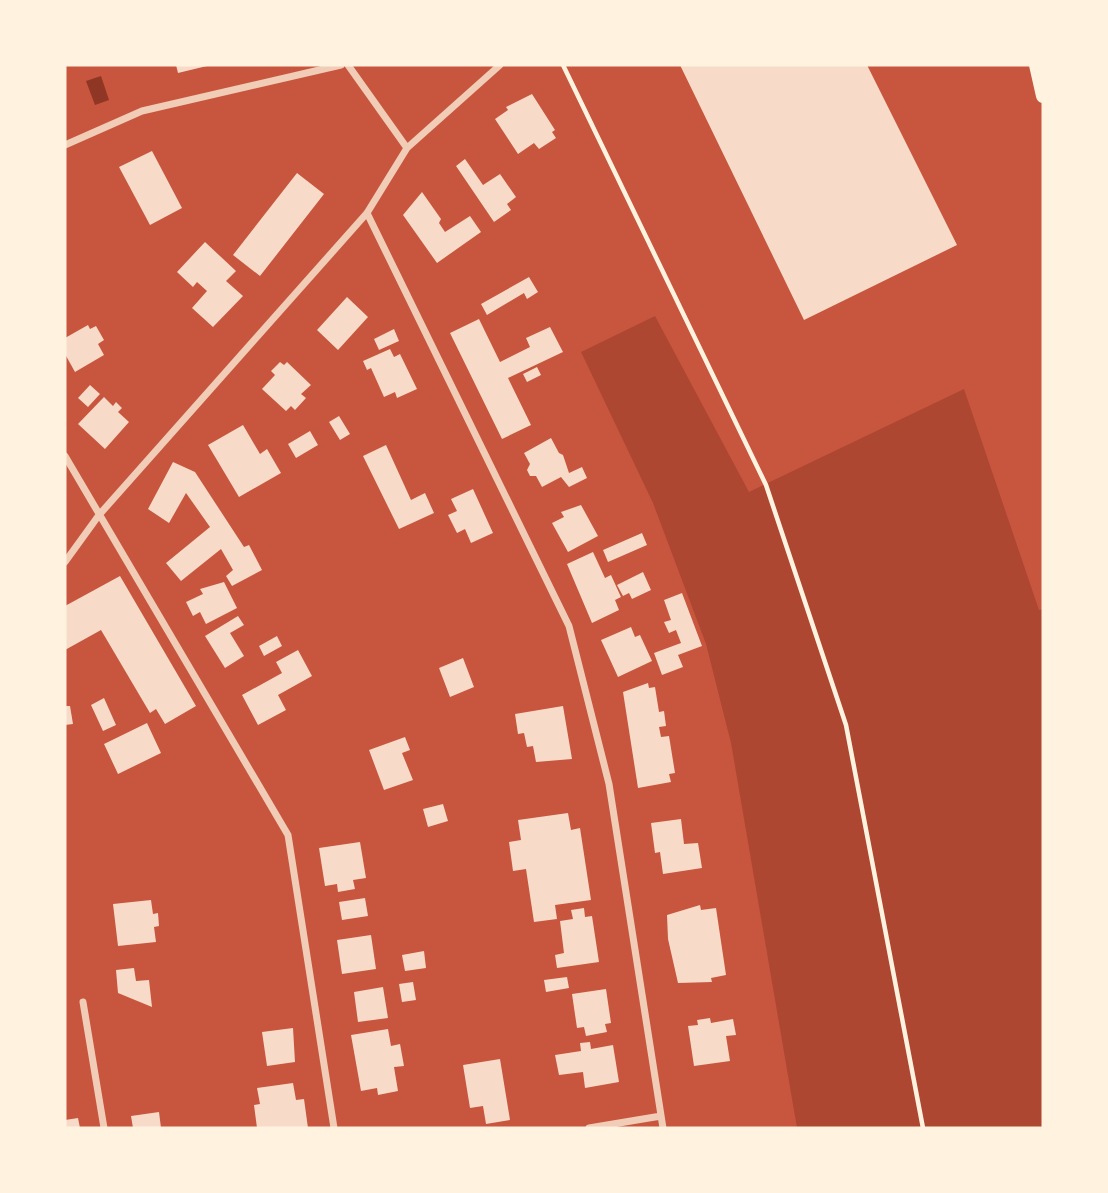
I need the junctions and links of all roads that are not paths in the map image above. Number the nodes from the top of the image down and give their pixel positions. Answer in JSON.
{"nodes":[{"id":1,"x":341,"y":65,"type":"edge"},
{"id":2,"x":348,"y":65,"type":"edge"},
{"id":3,"x":500,"y":65,"type":"edge"},
{"id":4,"x":1036,"y":65,"type":"edge"},
{"id":5,"x":1043,"y":96,"type":"edge"},
{"id":6,"x":65,"y":145,"type":"edge"},
{"id":7,"x":407,"y":148,"type":"junction"},
{"id":8,"x":367,"y":213,"type":"junction"},
{"id":9,"x":65,"y":456,"type":"edge"},
{"id":10,"x":99,"y":515,"type":"junction"},
{"id":11,"x":65,"y":562,"type":"edge"},
{"id":12,"x":83,"y":1002,"type":"dead end"},
{"id":13,"x":661,"y":1116,"type":"junction"},
{"id":14,"x":104,"y":1128,"type":"edge"},
{"id":15,"x":334,"y":1128,"type":"edge"},
{"id":16,"x":589,"y":1128,"type":"edge"},
{"id":17,"x":663,"y":1128,"type":"edge"}],
"edges":[{"from":1,"to":6,"type":"street"},
{"from":2,"to":7,"type":"street"},
{"from":3,"to":7,"type":"street"},
{"from":4,"to":5,"type":"main road"},
{"from":7,"to":8,"type":"street"},
{"from":8,"to":10,"type":"street"},
{"from":8,"to":13,"type":"street"},
{"from":9,"to":10,"type":"street"},
{"from":10,"to":11,"type":"street"},
{"from":10,"to":15,"type":"street"},
{"from":12,"to":14,"type":"street"},
{"from":13,"to":16,"type":"street"},
{"from":13,"to":17,"type":"street"}]}
